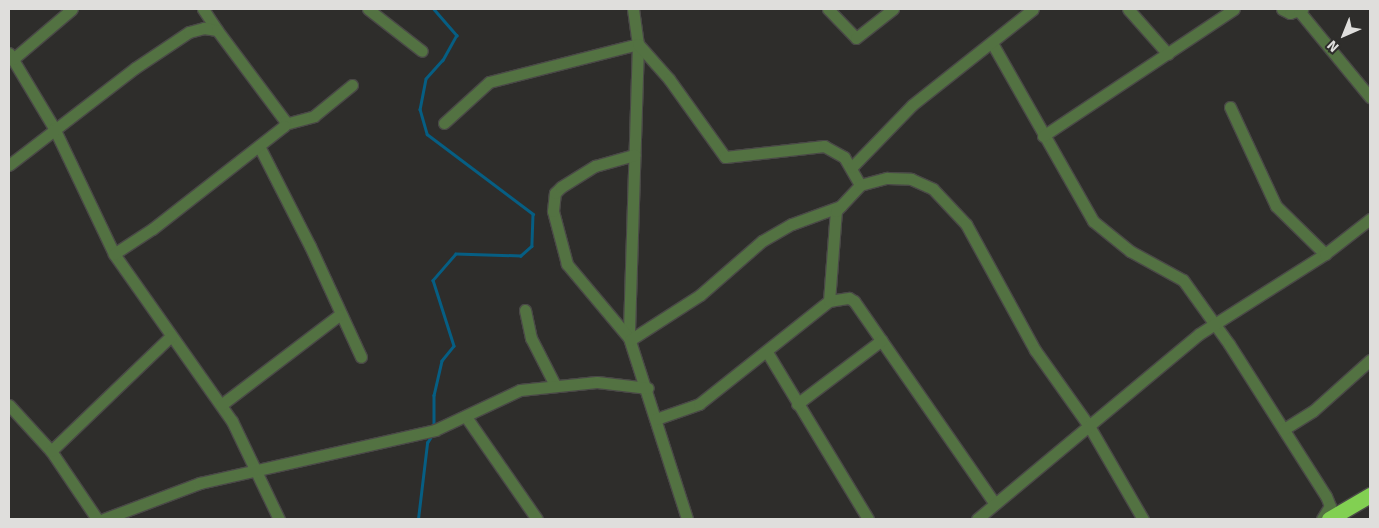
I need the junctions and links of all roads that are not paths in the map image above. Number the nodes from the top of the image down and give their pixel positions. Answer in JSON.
{"nodes":[{"id":1,"x":72,"y":9,"type":"edge"},
{"id":2,"x":203,"y":9,"type":"edge"},
{"id":3,"x":368,"y":9,"type":"edge"},
{"id":4,"x":633,"y":9,"type":"edge"},
{"id":5,"x":828,"y":9,"type":"edge"},
{"id":6,"x":892,"y":9,"type":"edge"},
{"id":7,"x":1033,"y":9,"type":"edge"},
{"id":8,"x":1128,"y":9,"type":"edge"},
{"id":9,"x":1234,"y":9,"type":"edge"},
{"id":10,"x":1282,"y":9,"type":"edge"},
{"id":11,"x":1301,"y":10,"type":"edge"},
{"id":12,"x":217,"y":30,"type":"junction"},
{"id":13,"x":992,"y":43,"type":"junction"},
{"id":14,"x":638,"y":44,"type":"junction"},
{"id":15,"x":422,"y":51,"type":"dead end"},
{"id":16,"x":1168,"y":54,"type":"junction"},
{"id":17,"x":11,"y":56,"type":"edge"},
{"id":18,"x":352,"y":85,"type":"dead end"},
{"id":19,"x":1370,"y":96,"type":"edge"},
{"id":20,"x":1230,"y":107,"type":"dead end"},
{"id":21,"x":444,"y":123,"type":"dead end"},
{"id":22,"x":285,"y":124,"type":"junction"},
{"id":23,"x":54,"y":128,"type":"junction"},
{"id":24,"x":1043,"y":136,"type":"junction"},
{"id":25,"x":260,"y":148,"type":"junction"},
{"id":26,"x":634,"y":155,"type":"junction"},
{"id":27,"x":9,"y":165,"type":"edge"},
{"id":28,"x":852,"y":167,"type":"junction"},
{"id":29,"x":860,"y":185,"type":"junction"},
{"id":30,"x":841,"y":206,"type":"junction"},
{"id":31,"x":1370,"y":219,"type":"edge"},
{"id":32,"x":114,"y":254,"type":"junction"},
{"id":33,"x":1325,"y":254,"type":"junction"},
{"id":34,"x":829,"y":301,"type":"junction"},
{"id":35,"x":526,"y":310,"type":"dead end"},
{"id":36,"x":340,"y":315,"type":"junction"},
{"id":37,"x":1215,"y":323,"type":"junction"},
{"id":38,"x":171,"y":336,"type":"junction"},
{"id":39,"x":630,"y":339,"type":"junction"},
{"id":40,"x":882,"y":340,"type":"junction"},
{"id":41,"x":767,"y":352,"type":"junction"},
{"id":42,"x":361,"y":357,"type":"dead end"},
{"id":43,"x":1370,"y":360,"type":"edge"},
{"id":44,"x":555,"y":385,"type":"junction"},
{"id":45,"x":648,"y":388,"type":"junction"},
{"id":46,"x":797,"y":404,"type":"junction"},
{"id":47,"x":9,"y":405,"type":"edge"},
{"id":48,"x":221,"y":405,"type":"junction"},
{"id":49,"x":466,"y":417,"type":"junction"},
{"id":50,"x":656,"y":420,"type":"junction"},
{"id":51,"x":1089,"y":426,"type":"junction"},
{"id":52,"x":1284,"y":429,"type":"junction"},
{"id":53,"x":51,"y":450,"type":"junction"},
{"id":54,"x":253,"y":471,"type":"junction"},
{"id":55,"x":1370,"y":494,"type":"edge"},
{"id":56,"x":995,"y":504,"type":"junction"},
{"id":57,"x":116,"y":517,"type":"edge"},
{"id":58,"x":97,"y":519,"type":"edge"},
{"id":59,"x":104,"y":519,"type":"edge"},
{"id":60,"x":279,"y":519,"type":"edge"},
{"id":61,"x":537,"y":519,"type":"edge"},
{"id":62,"x":687,"y":519,"type":"edge"},
{"id":63,"x":868,"y":519,"type":"edge"},
{"id":64,"x":977,"y":519,"type":"edge"},
{"id":65,"x":1143,"y":519,"type":"edge"},
{"id":66,"x":1322,"y":519,"type":"edge"},
{"id":67,"x":1329,"y":519,"type":"edge"}],
"edges":[{"from":1,"to":17,"type":"street"},
{"from":2,"to":12,"type":"street"},
{"from":3,"to":15,"type":"street"},
{"from":4,"to":14,"type":"street"},
{"from":5,"to":6,"type":"street"},
{"from":7,"to":13,"type":"street"},
{"from":8,"to":16,"type":"street"},
{"from":9,"to":16,"type":"street"},
{"from":10,"to":11,"type":"street"},
{"from":11,"to":19,"type":"street"},
{"from":12,"to":22,"type":"street"},
{"from":12,"to":23,"type":"street"},
{"from":13,"to":24,"type":"street"},
{"from":13,"to":28,"type":"street"},
{"from":14,"to":21,"type":"street"},
{"from":14,"to":26,"type":"street"},
{"from":14,"to":28,"type":"street"},
{"from":16,"to":24,"type":"street"},
{"from":17,"to":23,"type":"street"},
{"from":18,"to":22,"type":"street"},
{"from":20,"to":33,"type":"street"},
{"from":22,"to":25,"type":"street"},
{"from":23,"to":27,"type":"street"},
{"from":23,"to":32,"type":"street"},
{"from":24,"to":37,"type":"street"},
{"from":25,"to":32,"type":"street"},
{"from":25,"to":36,"type":"street"},
{"from":26,"to":39,"type":"street"},
{"from":26,"to":39,"type":"street"},
{"from":28,"to":29,"type":"street"},
{"from":29,"to":30,"type":"street"},
{"from":29,"to":51,"type":"street"},
{"from":30,"to":34,"type":"street"},
{"from":30,"to":39,"type":"street"},
{"from":31,"to":33,"type":"street"},
{"from":32,"to":38,"type":"street"},
{"from":33,"to":37,"type":"street"},
{"from":34,"to":40,"type":"street"},
{"from":34,"to":41,"type":"street"},
{"from":35,"to":44,"type":"street"},
{"from":36,"to":42,"type":"street"},
{"from":36,"to":48,"type":"street"},
{"from":37,"to":51,"type":"street"},
{"from":37,"to":52,"type":"street"},
{"from":38,"to":48,"type":"street"},
{"from":38,"to":53,"type":"street"},
{"from":39,"to":45,"type":"street"},
{"from":40,"to":46,"type":"street"},
{"from":40,"to":56,"type":"street"},
{"from":41,"to":46,"type":"street"},
{"from":41,"to":50,"type":"street"},
{"from":43,"to":52,"type":"street"},
{"from":44,"to":45,"type":"street"},
{"from":44,"to":49,"type":"street"},
{"from":45,"to":50,"type":"street"},
{"from":46,"to":63,"type":"street"},
{"from":47,"to":53,"type":"street"},
{"from":48,"to":54,"type":"street"},
{"from":49,"to":54,"type":"street"},
{"from":49,"to":61,"type":"street"},
{"from":50,"to":62,"type":"street"},
{"from":51,"to":56,"type":"street"},
{"from":51,"to":65,"type":"street"},
{"from":52,"to":66,"type":"street"},
{"from":53,"to":58,"type":"street"},
{"from":54,"to":57,"type":"street"},
{"from":54,"to":60,"type":"street"},
{"from":55,"to":67,"type":"highway"},
{"from":56,"to":64,"type":"street"},
{"from":57,"to":59,"type":"street"}]}
